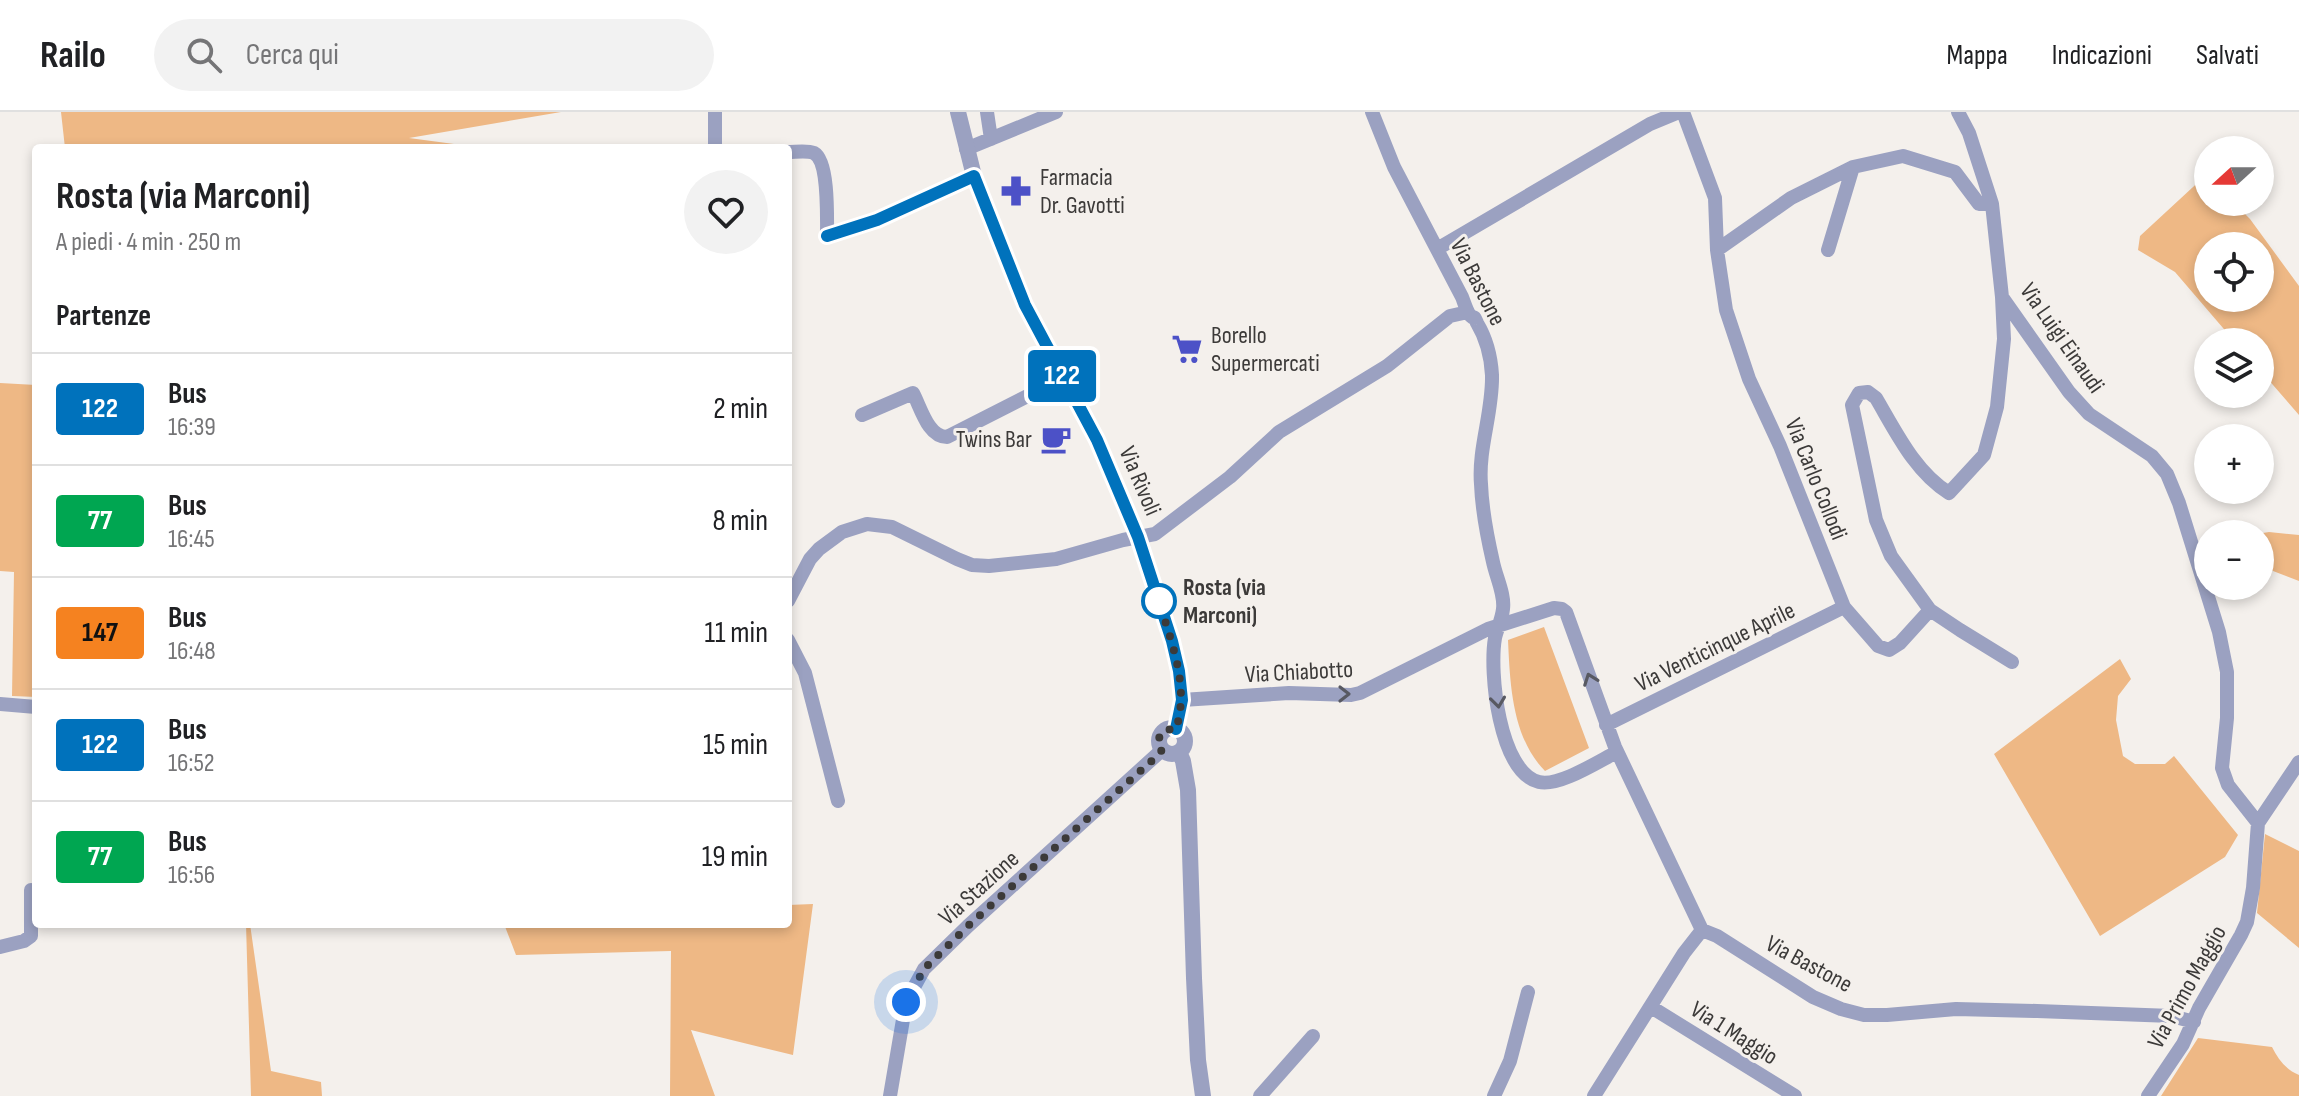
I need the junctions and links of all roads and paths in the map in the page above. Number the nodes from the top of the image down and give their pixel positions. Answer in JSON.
{"nodes":[{"id":1,"x":715,"y":112,"type":"edge"},
{"id":2,"x":958,"y":112,"type":"edge"},
{"id":3,"x":987,"y":112,"type":"edge"},
{"id":4,"x":1056,"y":112,"type":"edge"},
{"id":5,"x":1372,"y":112,"type":"edge"},
{"id":6,"x":1681,"y":112,"type":"edge"},
{"id":7,"x":1958,"y":112,"type":"edge"},
{"id":8,"x":991,"y":139,"type":"junction"},
{"id":9,"x":715,"y":144,"type":"edge"},
{"id":10,"x":966,"y":149,"type":"junction"},
{"id":11,"x":792,"y":152,"type":"edge"},
{"id":12,"x":1853,"y":167,"type":"junction"},
{"id":13,"x":974,"y":176,"type":"junction"},
{"id":14,"x":1992,"y":204,"type":"junction"},
{"id":15,"x":1437,"y":249,"type":"junction"},
{"id":16,"x":1717,"y":250,"type":"junction"},
{"id":17,"x":1828,"y":250,"type":"dead end"},
{"id":18,"x":2002,"y":297,"type":"junction"},
{"id":19,"x":1468,"y":312,"type":"junction"},
{"id":20,"x":1063,"y":378,"type":"junction"},
{"id":21,"x":862,"y":415,"type":"dead end"},
{"id":22,"x":1138,"y":537,"type":"junction"},
{"id":23,"x":792,"y":593,"type":"edge"},
{"id":24,"x":1844,"y":607,"type":"junction"},
{"id":25,"x":1930,"y":610,"type":"junction"},
{"id":26,"x":1499,"y":625,"type":"junction"},
{"id":27,"x":792,"y":648,"type":"edge"},
{"id":28,"x":2012,"y":662,"type":"dead end"},
{"id":29,"x":1182,"y":700,"type":"junction"},
{"id":30,"x":0,"y":704,"type":"edge"},
{"id":31,"x":32,"y":707,"type":"edge"},
{"id":32,"x":1606,"y":725,"type":"junction"},
{"id":33,"x":1176,"y":729,"type":"junction"},
{"id":34,"x":1162,"y":750,"type":"junction"},
{"id":35,"x":1179,"y":752,"type":"junction"},
{"id":36,"x":1617,"y":752,"type":"junction"},
{"id":37,"x":2299,"y":762,"type":"edge"},
{"id":38,"x":838,"y":801,"type":"dead end"},
{"id":39,"x":2258,"y":823,"type":"junction"},
{"id":40,"x":31,"y":890,"type":"dead end"},
{"id":41,"x":1702,"y":930,"type":"junction"},
{"id":42,"x":0,"y":947,"type":"edge"},
{"id":43,"x":1528,"y":992,"type":"dead end"},
{"id":44,"x":1651,"y":1007,"type":"junction"},
{"id":45,"x":2194,"y":1022,"type":"junction"},
{"id":46,"x":1313,"y":1036,"type":"dead end"},
{"id":47,"x":890,"y":1096,"type":"edge"},
{"id":48,"x":1203,"y":1096,"type":"edge"},
{"id":49,"x":1260,"y":1096,"type":"edge"},
{"id":50,"x":1494,"y":1096,"type":"edge"},
{"id":51,"x":1594,"y":1096,"type":"edge"},
{"id":52,"x":1795,"y":1096,"type":"edge"},
{"id":53,"x":2148,"y":1096,"type":"edge"}],
"edges":[{"from":1,"to":9,"type":"street"},
{"from":2,"to":10,"type":"street","name":"Via Rivoli"},
{"from":3,"to":8,"type":"street"},
{"from":4,"to":8,"type":"street"},
{"from":5,"to":15,"type":"street","name":"Via Bastone"},
{"from":6,"to":15,"type":"street","name":"Via Carlo Collodi"},
{"from":6,"to":16,"type":"street","name":"Via Carlo Collodi"},
{"from":7,"to":14,"type":"street","name":"Via Luigi Einaudi"},
{"from":8,"to":10,"type":"street"},
{"from":10,"to":13,"type":"street","name":"Via Rivoli"},
{"from":11,"to":13,"type":"street"},
{"from":12,"to":14,"type":"street"},
{"from":12,"to":16,"type":"street"},
{"from":12,"to":17,"type":"street"},
{"from":13,"to":20,"type":"street","name":"Via Rivoli"},
{"from":14,"to":18,"type":"street","name":"Via Luigi Einaudi"},
{"from":15,"to":19,"type":"street","name":"Via Bastone"},
{"from":16,"to":24,"type":"street","name":"Via Carlo Collodi"},
{"from":18,"to":25,"type":"street"},
{"from":18,"to":39,"type":"street","name":"Via Luigi Einaudi"},
{"from":19,"to":22,"type":"street"},
{"from":19,"to":26,"type":"street","name":"Via Bastone"},
{"from":20,"to":21,"type":"street"},
{"from":20,"to":22,"type":"street","name":"Via Rivoli"},
{"from":22,"to":23,"type":"street"},
{"from":22,"to":29,"type":"street","name":"Via Rivoli"},
{"from":24,"to":25,"type":"street","name":"Via Carlo Collodi"},
{"from":24,"to":32,"type":"street","name":"Via Venticinque Aprile"},
{"from":25,"to":28,"type":"street"},
{"from":29,"to":26,"type":"street","name":"Via Chiabotto","one_way":true},
{"from":32,"to":26,"type":"street","one_way":true},
{"from":26,"to":36,"type":"street","name":"Via Bastone","one_way":true},
{"from":27,"to":38,"type":"street"},
{"from":29,"to":33,"type":"street","name":"Via Rivoli"},
{"from":30,"to":31,"type":"street"},
{"from":32,"to":36,"type":"street"},
{"from":33,"to":34,"type":"street"},
{"from":33,"to":35,"type":"street"},
{"from":34,"to":35,"type":"street"},
{"from":34,"to":47,"type":"street","name":"Via Stazione"},
{"from":35,"to":48,"type":"street"},
{"from":36,"to":41,"type":"street"},
{"from":37,"to":39,"type":"street","name":"Via Primo Maggio"},
{"from":39,"to":45,"type":"street","name":"Via Primo Maggio"},
{"from":40,"to":42,"type":"street"},
{"from":41,"to":44,"type":"street"},
{"from":41,"to":45,"type":"street","name":"Via Bastone"},
{"from":43,"to":50,"type":"street"},
{"from":44,"to":51,"type":"street"},
{"from":44,"to":52,"type":"street","name":"Via 1 Maggio"},
{"from":45,"to":53,"type":"street","name":"Via Primo Maggio"},
{"from":46,"to":49,"type":"street"}]}
